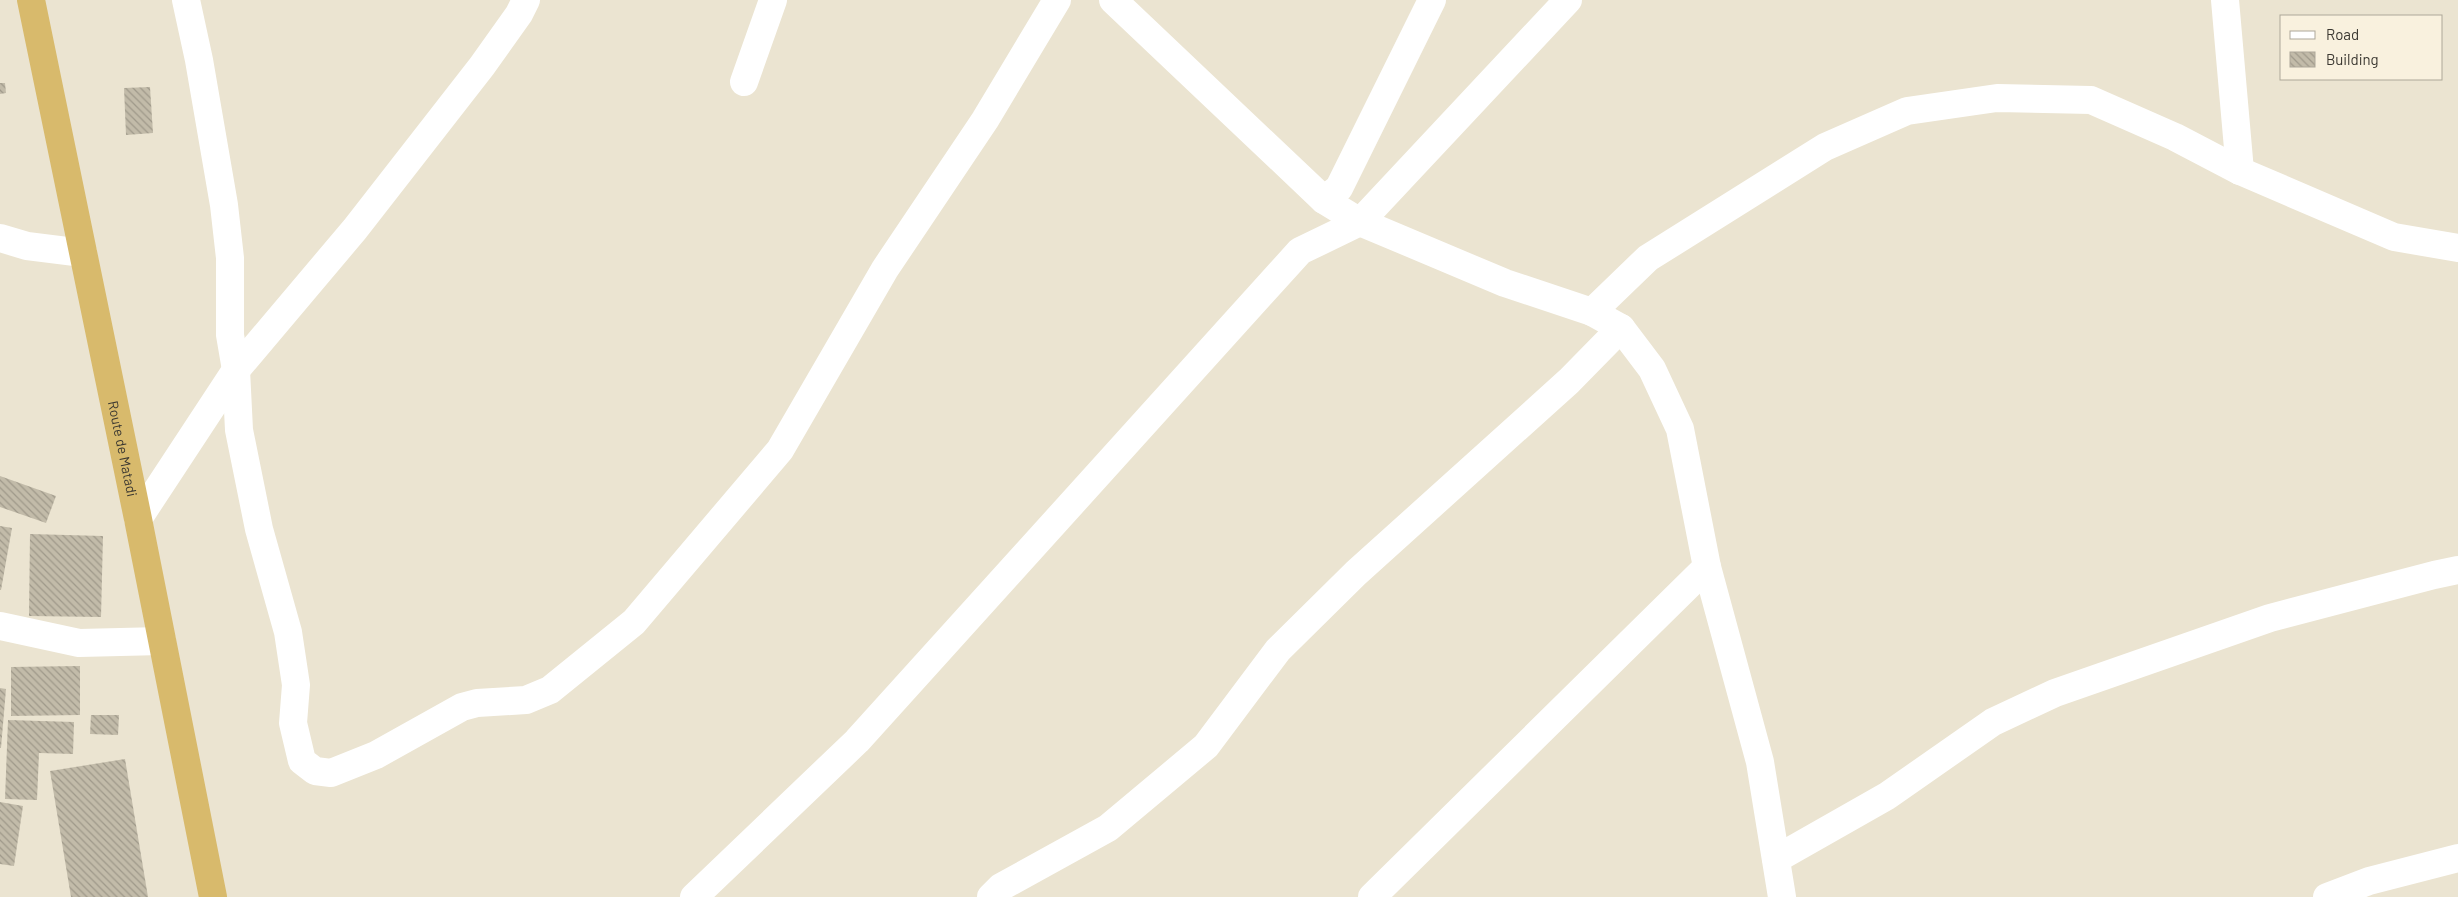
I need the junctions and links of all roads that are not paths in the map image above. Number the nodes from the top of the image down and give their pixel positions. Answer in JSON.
{"nodes":[{"id":1,"x":31,"y":0,"type":"edge"},
{"id":2,"x":186,"y":0,"type":"edge"},
{"id":3,"x":526,"y":0,"type":"edge"},
{"id":4,"x":773,"y":0,"type":"edge"},
{"id":5,"x":1057,"y":0,"type":"edge"},
{"id":6,"x":1113,"y":0,"type":"edge"},
{"id":7,"x":1432,"y":0,"type":"edge"},
{"id":8,"x":1568,"y":0,"type":"edge"},
{"id":9,"x":2225,"y":0,"type":"edge"},
{"id":10,"x":744,"y":82,"type":"dead end"},
{"id":11,"x":2240,"y":171,"type":"junction"},
{"id":12,"x":1324,"y":200,"type":"junction"},
{"id":13,"x":1360,"y":222,"type":"junction"},
{"id":14,"x":0,"y":238,"type":"edge"},
{"id":15,"x":2458,"y":248,"type":"edge"},
{"id":16,"x":83,"y":253,"type":"junction"},
{"id":17,"x":1592,"y":312,"type":"junction"},
{"id":18,"x":1621,"y":328,"type":"junction"},
{"id":19,"x":236,"y":370,"type":"junction"},
{"id":20,"x":138,"y":519,"type":"junction"},
{"id":21,"x":1706,"y":567,"type":"junction"},
{"id":22,"x":2458,"y":570,"type":"edge"},
{"id":23,"x":0,"y":626,"type":"edge"},
{"id":24,"x":162,"y":641,"type":"junction"},
{"id":25,"x":2458,"y":858,"type":"edge"},
{"id":26,"x":1776,"y":859,"type":"junction"},
{"id":27,"x":213,"y":897,"type":"edge"},
{"id":28,"x":694,"y":897,"type":"edge"},
{"id":29,"x":991,"y":897,"type":"edge"},
{"id":30,"x":1372,"y":897,"type":"edge"},
{"id":31,"x":1782,"y":897,"type":"edge"},
{"id":32,"x":2327,"y":897,"type":"edge"}],
"edges":[{"from":1,"to":16,"type":"highway","name":"Route de Matadi"},
{"from":2,"to":19,"type":"street"},
{"from":3,"to":19,"type":"street"},
{"from":4,"to":10,"type":"street"},
{"from":5,"to":19,"type":"street"},
{"from":6,"to":12,"type":"street"},
{"from":7,"to":12,"type":"street"},
{"from":8,"to":13,"type":"street"},
{"from":9,"to":11,"type":"street"},
{"from":11,"to":15,"type":"street"},
{"from":11,"to":17,"type":"street"},
{"from":12,"to":13,"type":"street"},
{"from":13,"to":17,"type":"street"},
{"from":13,"to":28,"type":"street"},
{"from":14,"to":16,"type":"street"},
{"from":16,"to":20,"type":"highway","name":"Route de Matadi"},
{"from":17,"to":18,"type":"street"},
{"from":18,"to":21,"type":"street"},
{"from":18,"to":29,"type":"street"},
{"from":19,"to":20,"type":"street"},
{"from":20,"to":24,"type":"highway","name":"Route de Matadi"},
{"from":21,"to":26,"type":"street"},
{"from":21,"to":30,"type":"street"},
{"from":22,"to":26,"type":"street"},
{"from":23,"to":24,"type":"street"},
{"from":24,"to":27,"type":"highway","name":"Route de Matadi"},
{"from":25,"to":32,"type":"street"},
{"from":26,"to":31,"type":"street"}]}
